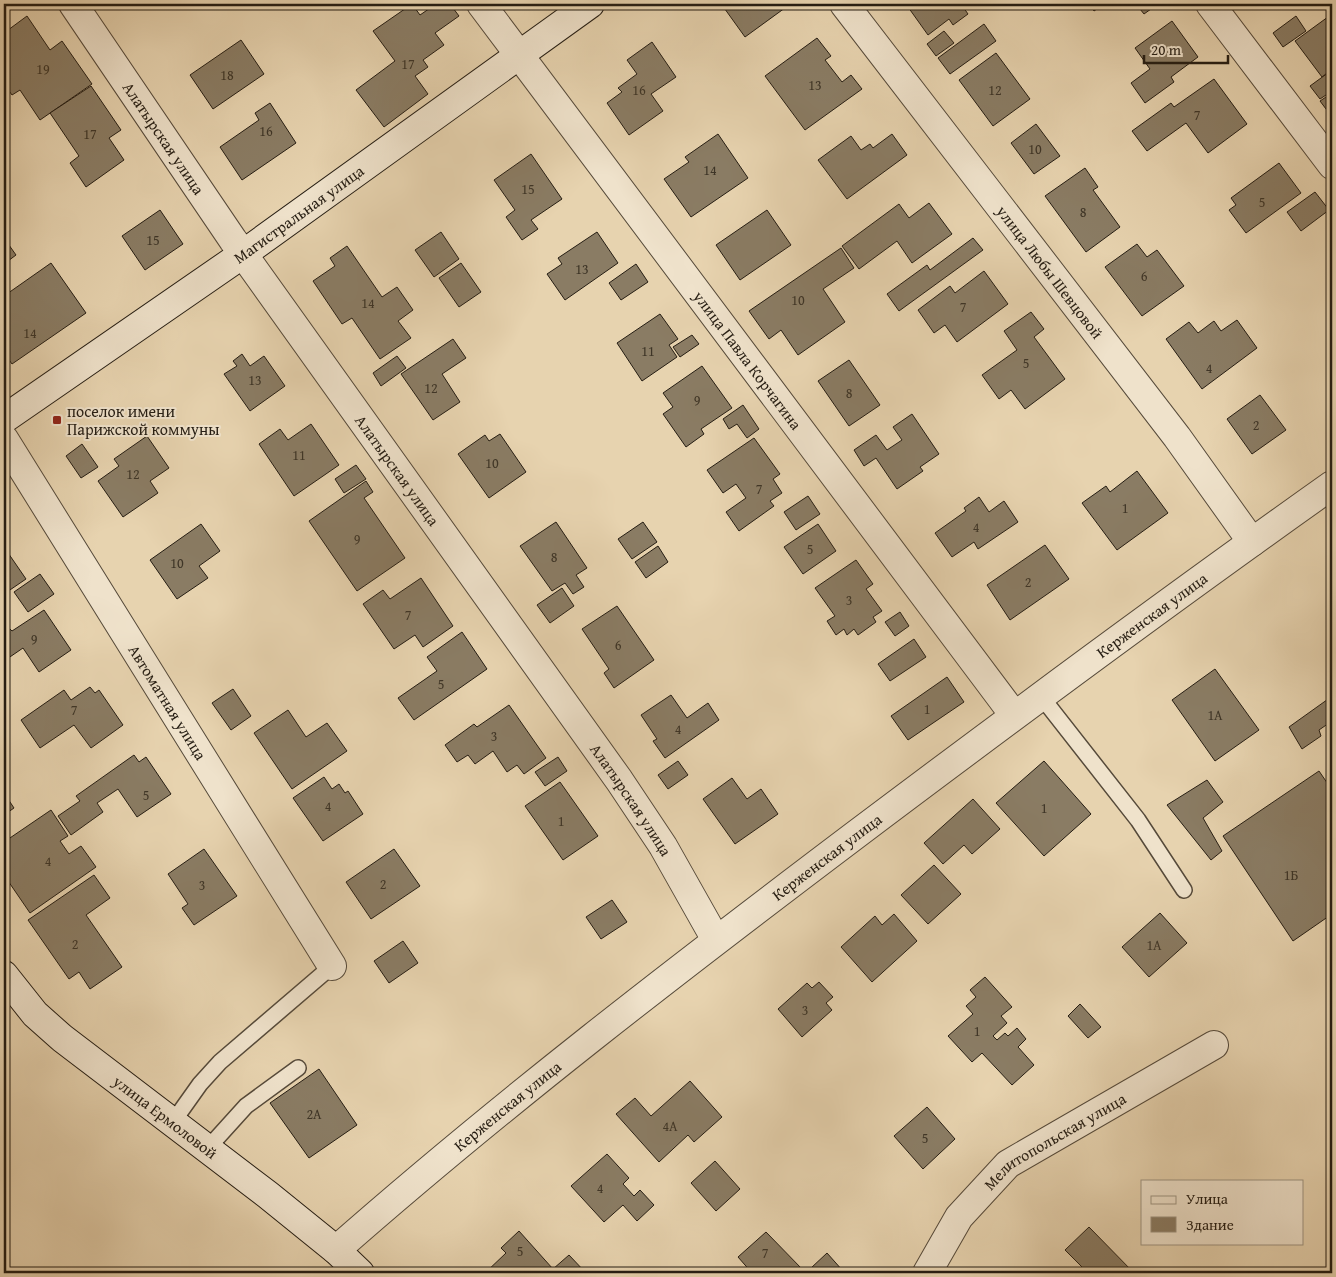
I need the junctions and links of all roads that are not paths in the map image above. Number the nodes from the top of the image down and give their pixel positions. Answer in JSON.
{"nodes":[{"id":1,"x":73,"y":4,"type":"edge"},
{"id":2,"x":482,"y":4,"type":"edge"},
{"id":3,"x":590,"y":4,"type":"edge"},
{"id":4,"x":844,"y":4,"type":"edge"},
{"id":5,"x":1210,"y":4,"type":"edge"},
{"id":6,"x":519,"y":55,"type":"junction"},
{"id":7,"x":1332,"y":165,"type":"edge"},
{"id":8,"x":243,"y":254,"type":"junction"},
{"id":9,"x":4,"y":419,"type":"edge"},
{"id":10,"x":4,"y":439,"type":"edge"},
{"id":11,"x":1332,"y":485,"type":"edge"},
{"id":12,"x":1252,"y":542,"type":"junction"},
{"id":13,"x":1040,"y":695,"type":"junction"},
{"id":14,"x":1014,"y":715,"type":"junction"},
{"id":15,"x":1184,"y":890,"type":"dead end"},
{"id":16,"x":716,"y":940,"type":"junction"},
{"id":17,"x":332,"y":966,"type":"joint"},
{"id":18,"x":4,"y":975,"type":"edge"},
{"id":19,"x":1214,"y":1045,"type":"dead end"},
{"id":20,"x":298,"y":1068,"type":"dead end"},
{"id":21,"x":173,"y":1122,"type":"junction"},
{"id":22,"x":208,"y":1148,"type":"junction"},
{"id":23,"x":336,"y":1250,"type":"junction"},
{"id":24,"x":360,"y":1273,"type":"edge"},
{"id":25,"x":927,"y":1273,"type":"edge"}],
"edges":[{"from":1,"to":8,"type":"street","name":"Алатырская улица"},
{"from":2,"to":6,"type":"street","name":"улица Павла Корчагина"},
{"from":3,"to":6,"type":"street","name":"Магистральная улица"},
{"from":4,"to":12,"type":"street","name":"улица Любы Шевцовой"},
{"from":5,"to":7,"type":"street"},
{"from":6,"to":8,"type":"street","name":"Магистральная улица"},
{"from":6,"to":14,"type":"street","name":"улица Павла Корчагина"},
{"from":8,"to":9,"type":"street","name":"Магистральная улица"},
{"from":8,"to":16,"type":"street","name":"Алатырская улица"},
{"from":10,"to":17,"type":"street","name":"Автоматная улица"},
{"from":11,"to":12,"type":"street","name":"Керженская улица"},
{"from":12,"to":13,"type":"street","name":"Керженская улица"},
{"from":13,"to":14,"type":"street","name":"Керженская улица"},
{"from":13,"to":15,"type":"lane"},
{"from":14,"to":16,"type":"street","name":"Керженская улица"},
{"from":16,"to":23,"type":"street","name":"Керженская улица"},
{"from":17,"to":21,"type":"lane"},
{"from":18,"to":21,"type":"street","name":"улица Ермоловой"},
{"from":19,"to":25,"type":"street","name":"Мелитопольская улица"},
{"from":20,"to":22,"type":"lane"},
{"from":21,"to":22,"type":"street","name":"улица Ермоловой"},
{"from":22,"to":23,"type":"street","name":"улица Ермоловой"},
{"from":23,"to":24,"type":"street","name":"улица Ермоловой"}]}
